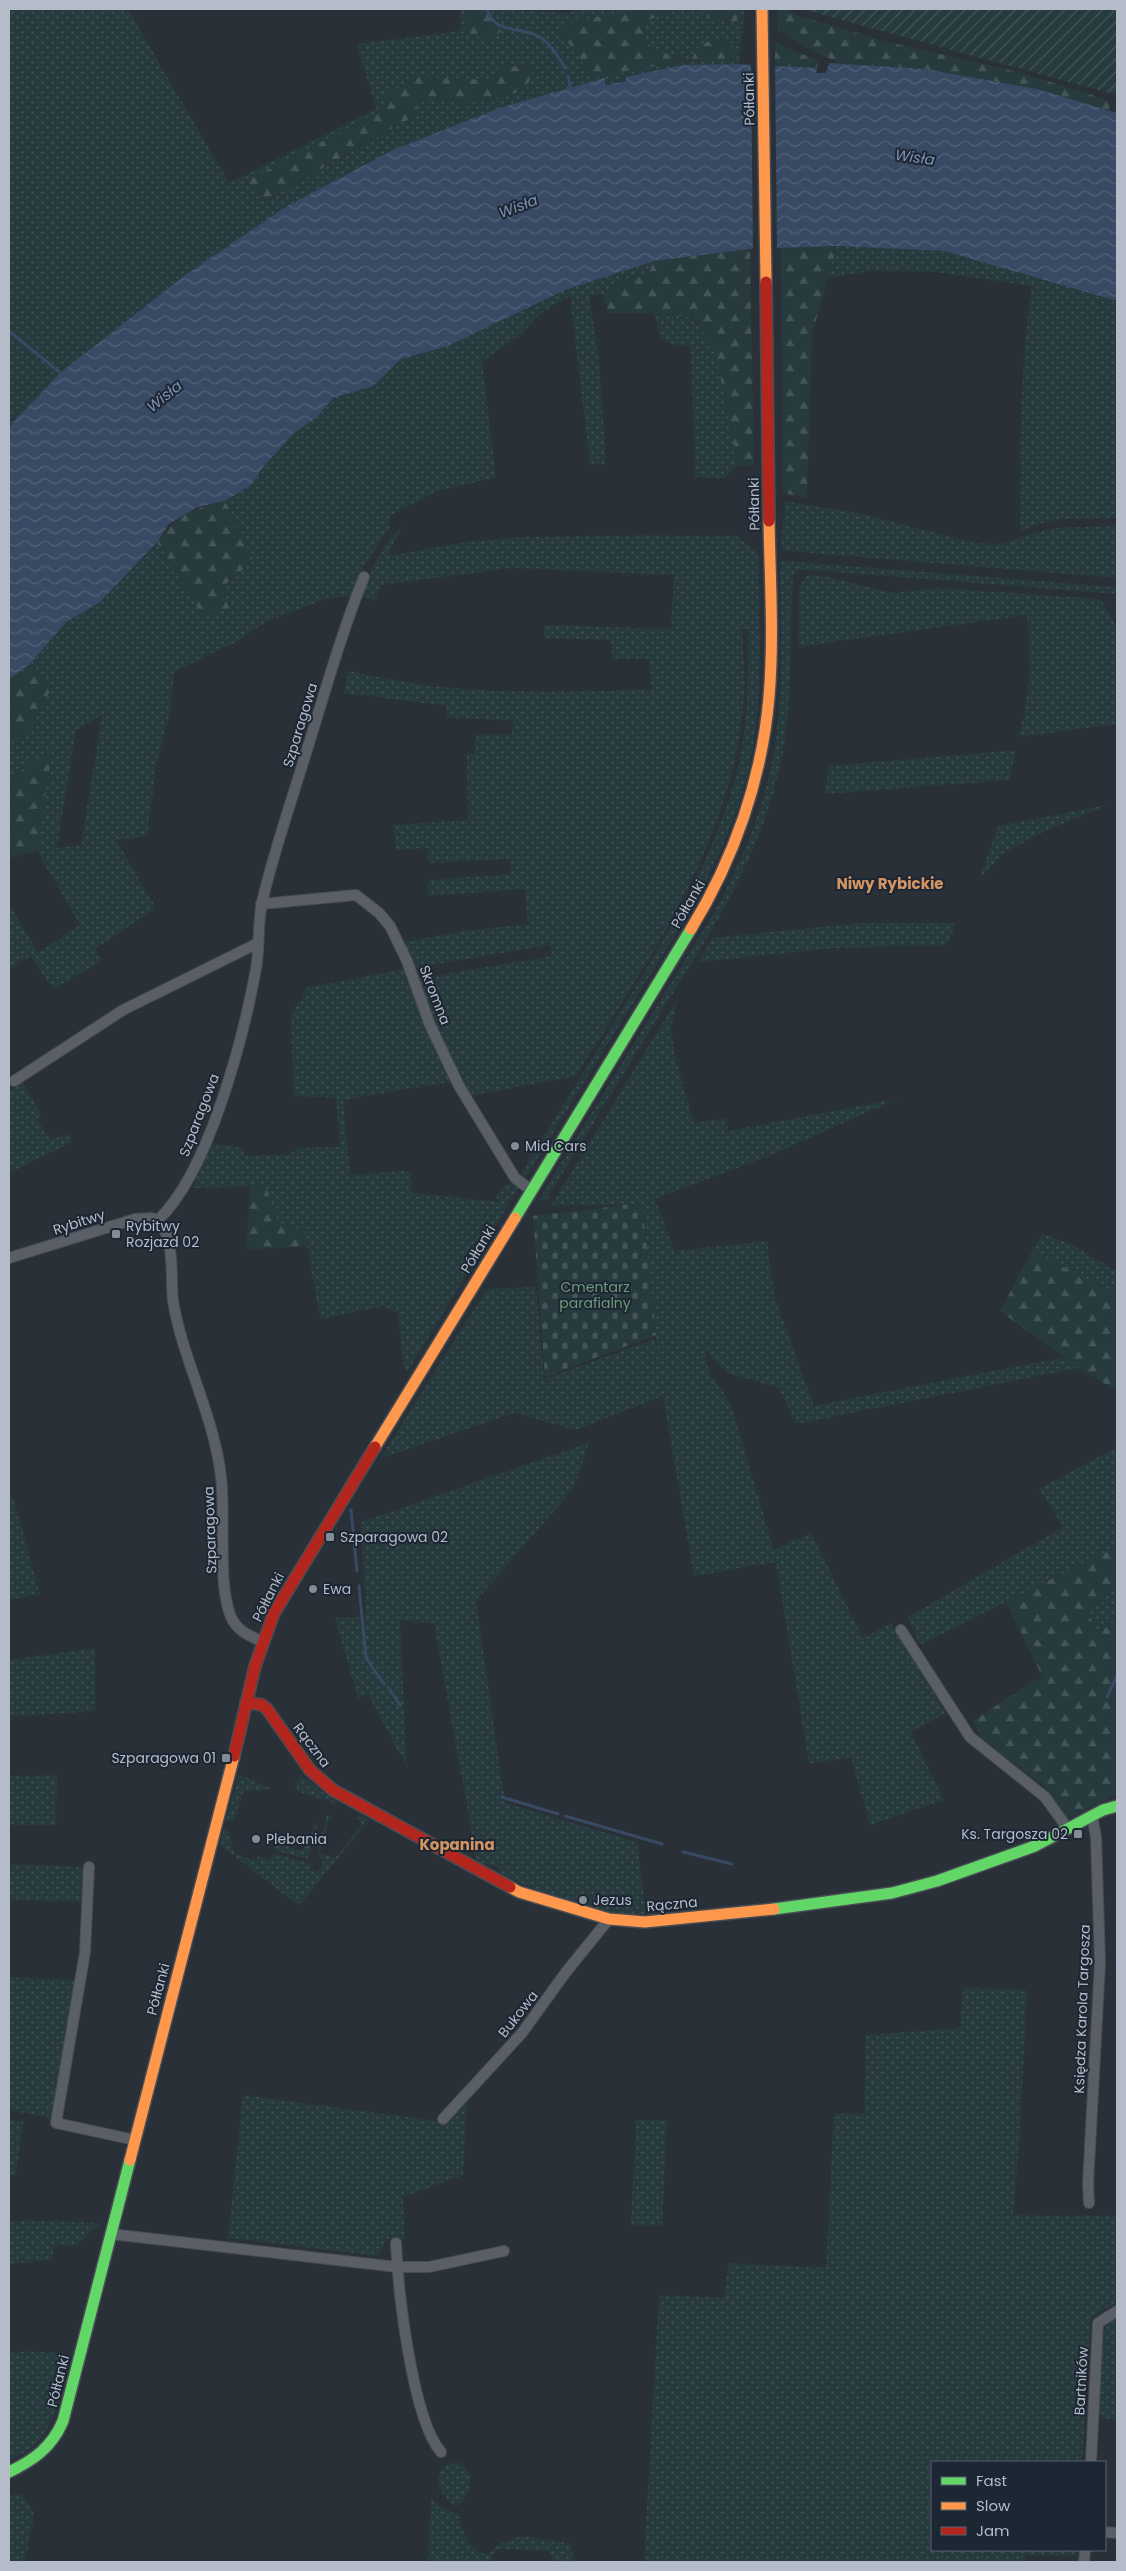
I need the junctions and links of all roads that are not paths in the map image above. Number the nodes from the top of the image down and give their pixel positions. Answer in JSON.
{"nodes":[{"id":1,"x":762,"y":9,"type":"edge"},
{"id":2,"x":364,"y":578,"type":"dead end"},
{"id":3,"x":261,"y":904,"type":"junction"},
{"id":4,"x":258,"y":943,"type":"junction"},
{"id":5,"x":14,"y":1081,"type":"dead end"},
{"id":6,"x":532,"y":1190,"type":"junction"},
{"id":7,"x":158,"y":1220,"type":"junction"},
{"id":8,"x":9,"y":1258,"type":"edge"},
{"id":9,"x":900,"y":1630,"type":"dead end"},
{"id":10,"x":263,"y":1642,"type":"junction"},
{"id":11,"x":246,"y":1702,"type":"junction"},
{"id":12,"x":1117,"y":1806,"type":"edge"},
{"id":13,"x":1092,"y":1816,"type":"junction"},
{"id":14,"x":1068,"y":1829,"type":"junction"},
{"id":15,"x":89,"y":1867,"type":"dead end"},
{"id":16,"x":609,"y":1919,"type":"junction"},
{"id":17,"x":443,"y":2119,"type":"dead end"},
{"id":18,"x":135,"y":2140,"type":"junction"},
{"id":19,"x":1089,"y":2203,"type":"dead end"},
{"id":20,"x":111,"y":2234,"type":"junction"},
{"id":21,"x":396,"y":2243,"type":"dead end"},
{"id":22,"x":504,"y":2251,"type":"dead end"},
{"id":23,"x":397,"y":2267,"type":"junction"},
{"id":24,"x":1117,"y":2311,"type":"edge"},
{"id":25,"x":441,"y":2452,"type":"dead end"},
{"id":26,"x":1091,"y":2461,"type":"edge"},
{"id":27,"x":12,"y":2470,"type":"edge"}],
"edges":[{"from":1,"to":6,"type":"street","name":"Półłanki"},
{"from":2,"to":3,"type":"street","name":"Szparagowa"},
{"from":3,"to":4,"type":"street","name":"Szparagowa"},
{"from":3,"to":6,"type":"street","name":"Skromna"},
{"from":4,"to":5,"type":"street"},
{"from":4,"to":7,"type":"street","name":"Szparagowa"},
{"from":6,"to":10,"type":"street","name":"Półłanki"},
{"from":7,"to":8,"type":"street","name":"Rybitwy"},
{"from":7,"to":10,"type":"street","name":"Szparagowa"},
{"from":9,"to":14,"type":"street"},
{"from":10,"to":11,"type":"street","name":"Półłanki"},
{"from":11,"to":16,"type":"street","name":"Rączna"},
{"from":11,"to":18,"type":"street","name":"Półłanki"},
{"from":12,"to":13,"type":"street","name":"Rączna"},
{"from":13,"to":14,"type":"street","name":"Rączna"},
{"from":13,"to":19,"type":"street","name":"Księdza Karola Targosza"},
{"from":14,"to":16,"type":"street","name":"Rączna"},
{"from":15,"to":18,"type":"street"},
{"from":16,"to":17,"type":"street","name":"Bukowa"},
{"from":18,"to":20,"type":"street","name":"Półłanki"},
{"from":20,"to":23,"type":"street"},
{"from":20,"to":27,"type":"street","name":"Półłanki"},
{"from":21,"to":23,"type":"street"},
{"from":22,"to":23,"type":"street"},
{"from":23,"to":25,"type":"street"},
{"from":24,"to":26,"type":"street","name":"Bartników"}]}
